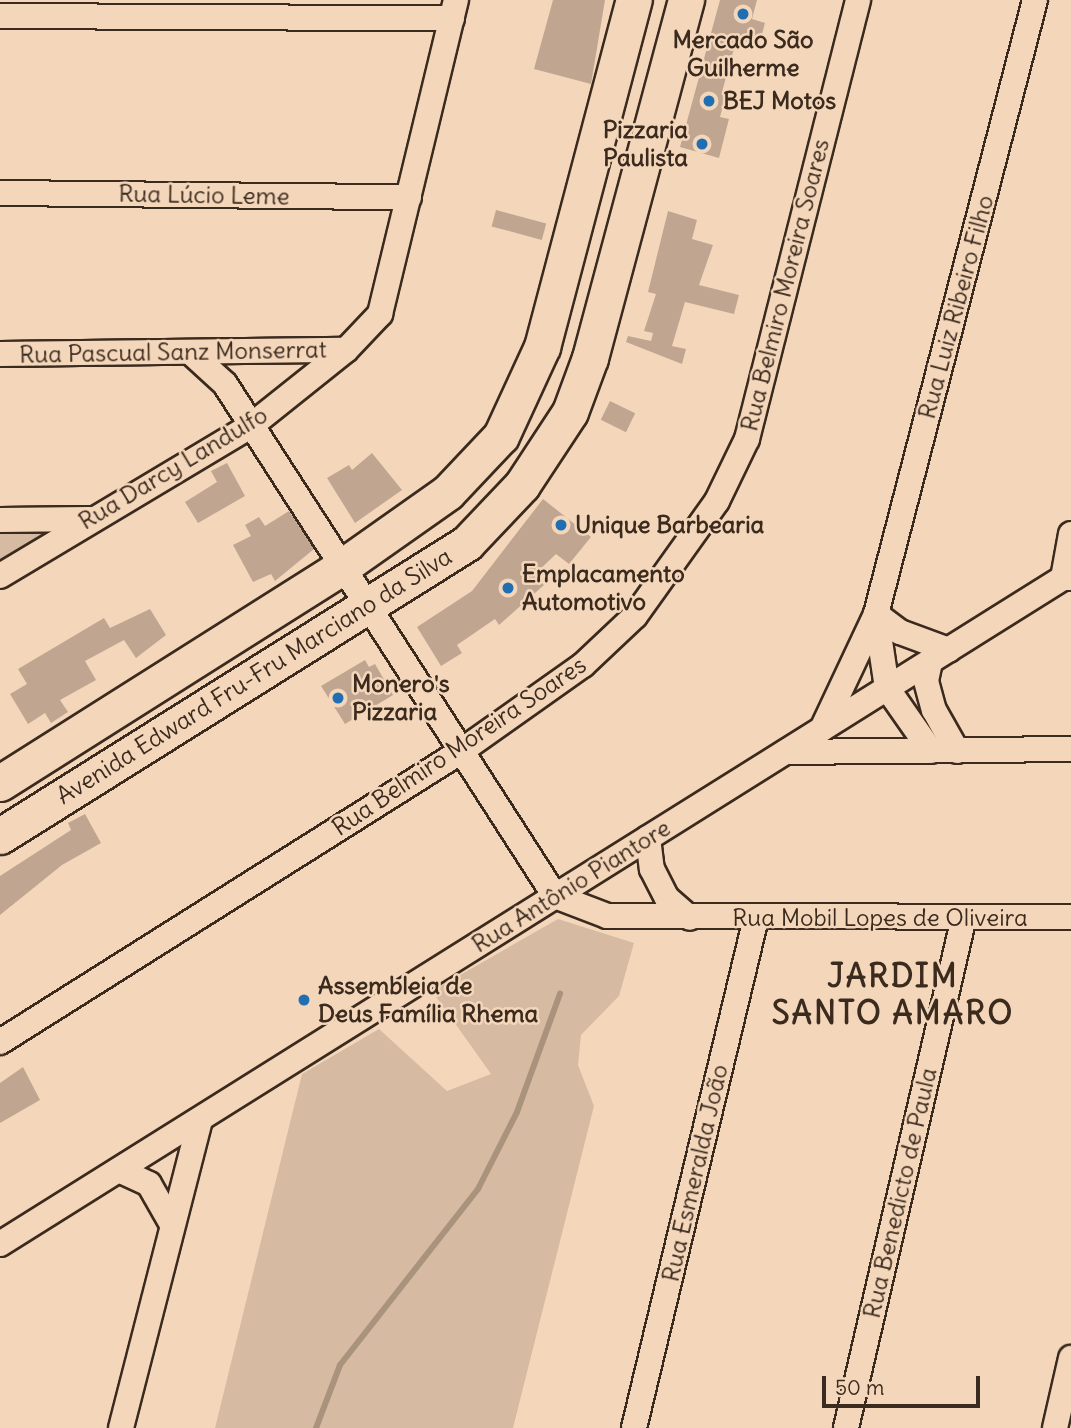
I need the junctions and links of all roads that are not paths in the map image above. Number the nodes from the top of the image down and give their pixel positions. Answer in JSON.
{"nodes":[{"id":1,"x":634,"y":0,"type":"edge"},
{"id":2,"x":686,"y":0,"type":"edge"},
{"id":3,"x":858,"y":0,"type":"edge"},
{"id":4,"x":1035,"y":0,"type":"edge"},
{"id":5,"x":454,"y":9,"type":"edge"},
{"id":6,"x":0,"y":16,"type":"edge"},
{"id":7,"x":0,"y":193,"type":"edge"},
{"id":8,"x":409,"y":197,"type":"junction"},
{"id":9,"x":346,"y":350,"type":"junction"},
{"id":10,"x":190,"y":352,"type":"junction"},
{"id":11,"x":0,"y":354,"type":"edge"},
{"id":12,"x":252,"y":425,"type":"junction"},
{"id":13,"x":90,"y":519,"type":"junction"},
{"id":14,"x":0,"y":520,"type":"edge"},
{"id":15,"x":1071,"y":534,"type":"edge"},
{"id":16,"x":339,"y":569,"type":"junction"},
{"id":17,"x":0,"y":576,"type":"edge"},
{"id":18,"x":1068,"y":576,"type":"edge"},
{"id":19,"x":366,"y":610,"type":"junction"},
{"id":20,"x":876,"y":614,"type":"junction"},
{"id":21,"x":939,"y":656,"type":"junction"},
{"id":22,"x":887,"y":688,"type":"junction"},
{"id":23,"x":822,"y":729,"type":"junction"},
{"id":24,"x":1071,"y":749,"type":"edge"},
{"id":25,"x":931,"y":751,"type":"junction"},
{"id":26,"x":957,"y":751,"type":"junction"},
{"id":27,"x":460,"y":752,"type":"junction"},
{"id":28,"x":785,"y":752,"type":"junction"},
{"id":29,"x":0,"y":783,"type":"edge"},
{"id":30,"x":0,"y":836,"type":"edge"},
{"id":31,"x":648,"y":838,"type":"junction"},
{"id":32,"x":555,"y":896,"type":"junction"},
{"id":33,"x":964,"y":917,"type":"junction"},
{"id":34,"x":1071,"y":917,"type":"edge"},
{"id":35,"x":690,"y":918,"type":"junction"},
{"id":36,"x":756,"y":918,"type":"junction"},
{"id":37,"x":0,"y":1042,"type":"edge"},
{"id":38,"x":200,"y":1120,"type":"junction"},
{"id":39,"x":119,"y":1170,"type":"junction"},
{"id":40,"x":170,"y":1221,"type":"junction"},
{"id":41,"x":0,"y":1244,"type":"edge"},
{"id":42,"x":1071,"y":1358,"type":"edge"},
{"id":43,"x":121,"y":1428,"type":"edge"},
{"id":44,"x":634,"y":1428,"type":"edge"},
{"id":45,"x":846,"y":1428,"type":"edge"},
{"id":46,"x":1055,"y":1428,"type":"edge"}],
"edges":[{"from":1,"to":16,"type":"main road","name":"Avenida Edward Fru-Fru Marciano da Silva"},
{"from":2,"to":19,"type":"main road","name":"Avenida Edward Fru-Fru Marciano da Silva"},
{"from":3,"to":27,"type":"street","name":"Rua Belmiro Moreira Soares"},
{"from":4,"to":20,"type":"street","name":"Rua Luiz Ribeiro Filho"},
{"from":5,"to":6,"type":"street"},
{"from":5,"to":8,"type":"street","name":"Rua Darcy Landulfo"},
{"from":7,"to":8,"type":"street","name":"Rua Lúcio Leme"},
{"from":8,"to":9,"type":"street","name":"Rua Darcy Landulfo"},
{"from":9,"to":10,"type":"street","name":"Rua Pascual Sanz Monserrat"},
{"from":9,"to":12,"type":"street","name":"Rua Darcy Landulfo"},
{"from":10,"to":11,"type":"street","name":"Rua Pascual Sanz Monserrat"},
{"from":10,"to":12,"type":"street"},
{"from":12,"to":13,"type":"street","name":"Rua Darcy Landulfo"},
{"from":12,"to":16,"type":"street"},
{"from":13,"to":14,"type":"street"},
{"from":13,"to":17,"type":"street","name":"Rua Darcy Landulfo"},
{"from":15,"to":18,"type":"street"},
{"from":16,"to":19,"type":"street"},
{"from":16,"to":29,"type":"main road","name":"Avenida Edward Fru-Fru Marciano da Silva"},
{"from":18,"to":21,"type":"street","name":"Rua Antônio Piantore"},
{"from":19,"to":27,"type":"street"},
{"from":19,"to":30,"type":"main road","name":"Avenida Edward Fru-Fru Marciano da Silva"},
{"from":20,"to":21,"type":"street"},
{"from":20,"to":22,"type":"street","name":"Rua Luiz Ribeiro Filho"},
{"from":20,"to":23,"type":"street","name":"Rua Luiz Ribeiro Filho"},
{"from":21,"to":22,"type":"street","name":"Rua Antônio Piantore"},
{"from":21,"to":26,"type":"street"},
{"from":22,"to":23,"type":"street","name":"Rua Antônio Piantore"},
{"from":22,"to":25,"type":"street"},
{"from":23,"to":28,"type":"street","name":"Rua Antônio Piantore"},
{"from":24,"to":26,"type":"street"},
{"from":25,"to":26,"type":"street"},
{"from":25,"to":28,"type":"street"},
{"from":27,"to":32,"type":"street"},
{"from":27,"to":37,"type":"street","name":"Rua Belmiro Moreira Soares"},
{"from":28,"to":31,"type":"street","name":"Rua Antônio Piantore"},
{"from":31,"to":32,"type":"street","name":"Rua Antônio Piantore"},
{"from":31,"to":35,"type":"street"},
{"from":32,"to":35,"type":"street","name":"Rua Mobil Lopes de Oliveira"},
{"from":32,"to":38,"type":"street","name":"Rua Antônio Piantore"},
{"from":33,"to":34,"type":"street","name":"Rua Mobil Lopes de Oliveira"},
{"from":33,"to":36,"type":"street","name":"Rua Mobil Lopes de Oliveira"},
{"from":33,"to":45,"type":"street","name":"Rua Benedicto de Paula"},
{"from":35,"to":36,"type":"street","name":"Rua Mobil Lopes de Oliveira"},
{"from":36,"to":44,"type":"street","name":"Rua Esmeralda João"},
{"from":38,"to":39,"type":"street","name":"Rua Antônio Piantore"},
{"from":38,"to":40,"type":"street"},
{"from":39,"to":40,"type":"street"},
{"from":39,"to":41,"type":"street","name":"Rua Antônio Piantore"},
{"from":40,"to":43,"type":"street"},
{"from":42,"to":46,"type":"street"}]}
